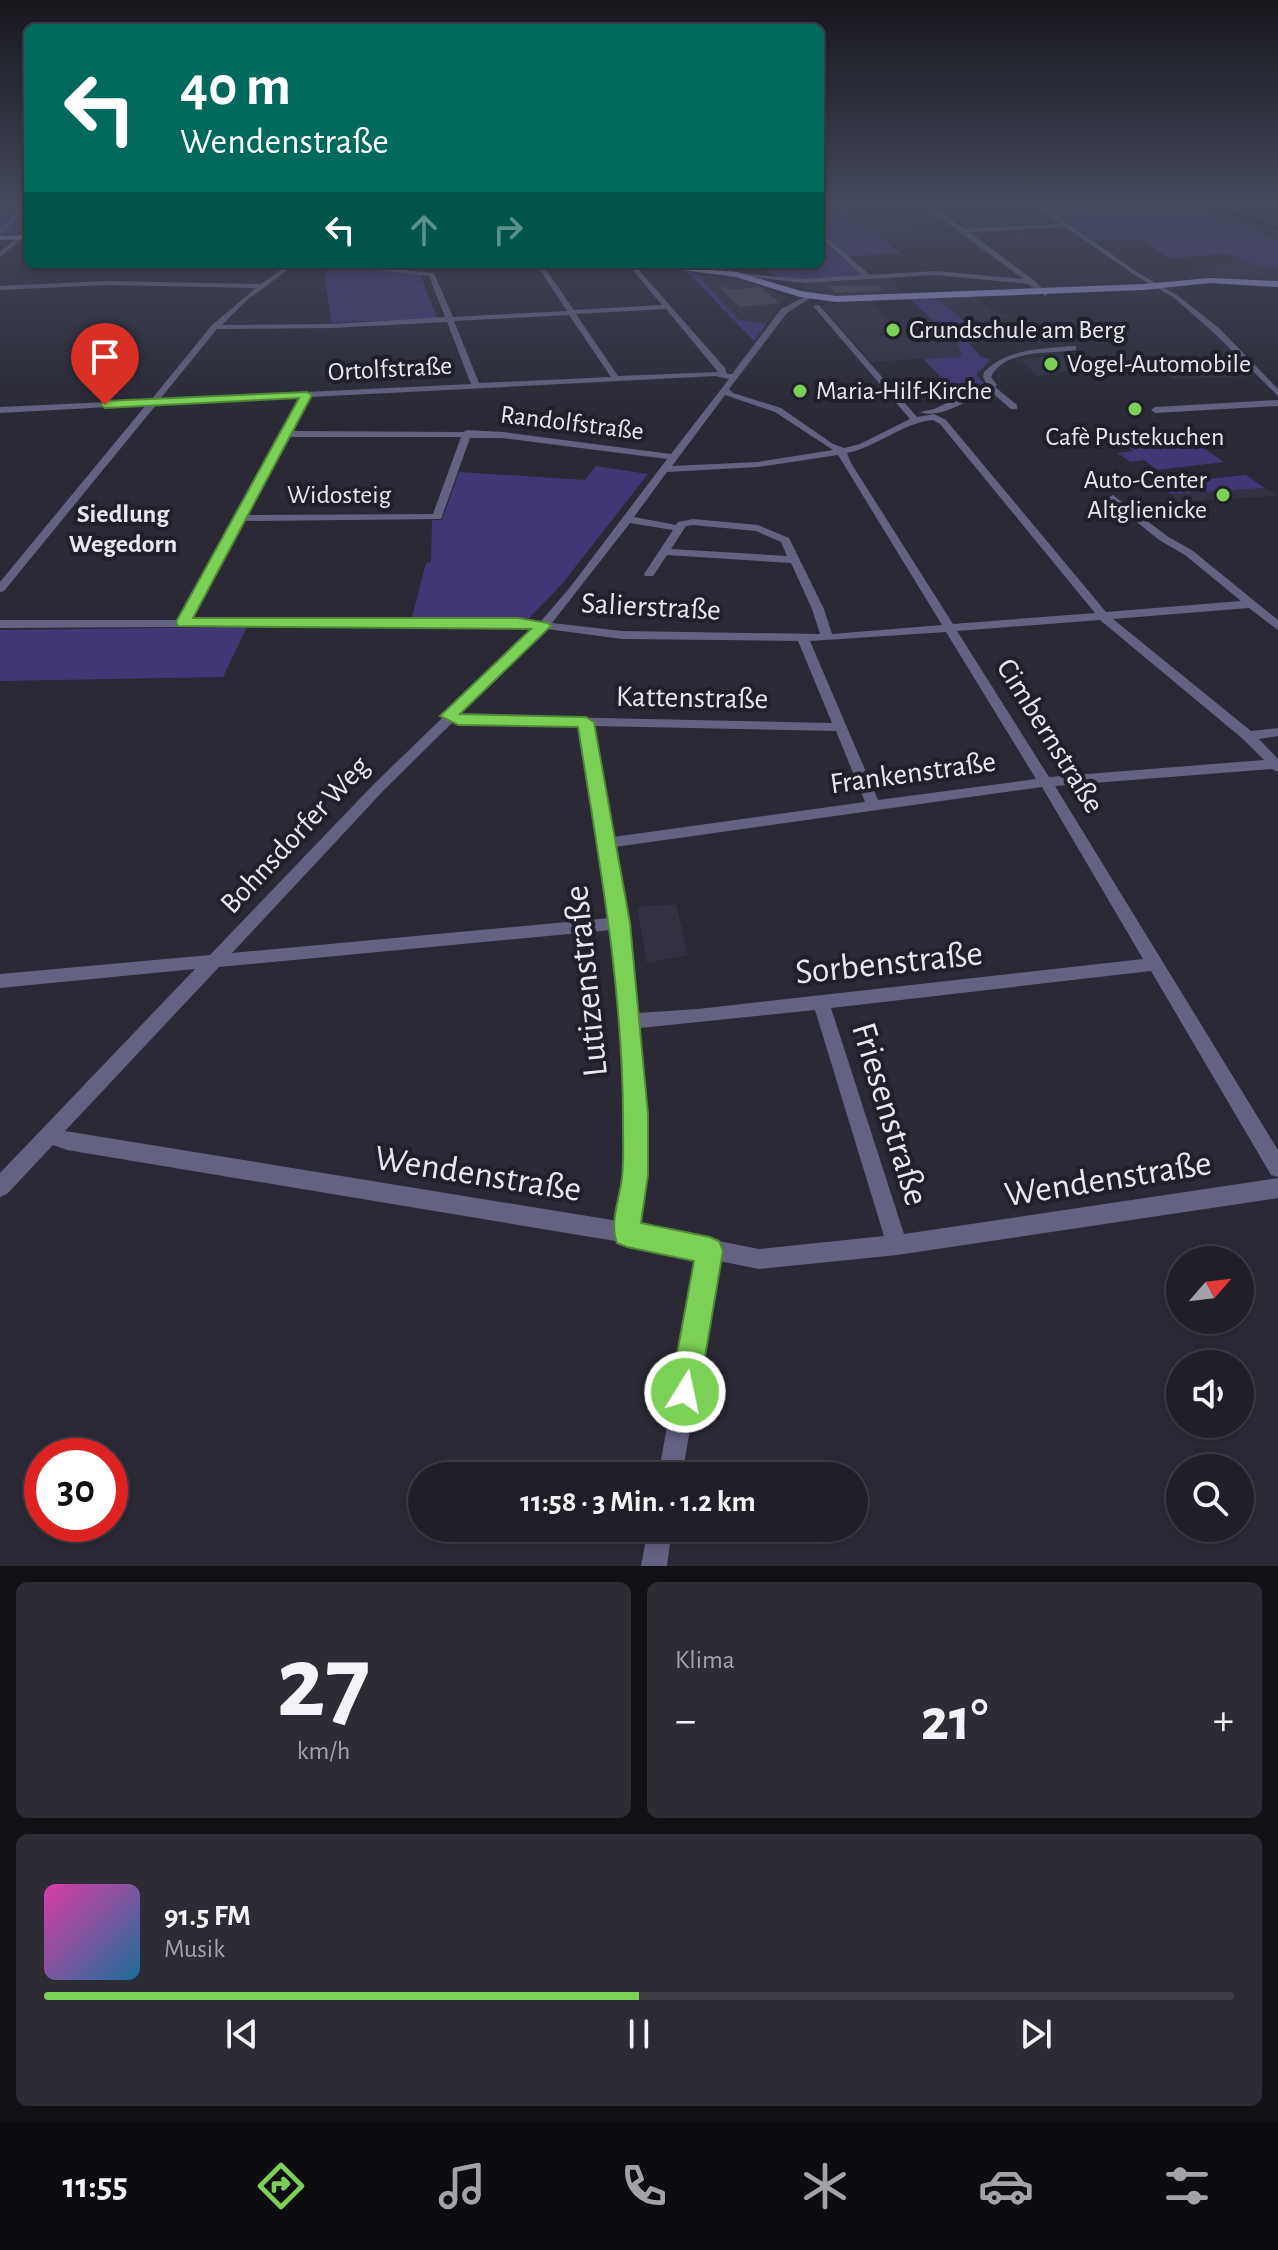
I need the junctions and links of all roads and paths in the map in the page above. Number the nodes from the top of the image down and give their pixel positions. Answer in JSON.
{"nodes":[{"id":1,"x":277,"y":275,"type":"edge"},
{"id":2,"x":431,"y":275,"type":"edge"},
{"id":3,"x":546,"y":275,"type":"edge"},
{"id":4,"x":640,"y":275,"type":"edge"},
{"id":5,"x":740,"y":275,"type":"edge"},
{"id":6,"x":900,"y":275,"type":"edge"},
{"id":7,"x":958,"y":275,"type":"edge"},
{"id":8,"x":1024,"y":275,"type":"edge"},
{"id":9,"x":1141,"y":275,"type":"edge"},
{"id":10,"x":868,"y":277,"type":"joint"},
{"id":11,"x":765,"y":279,"type":"junction"},
{"id":12,"x":1033,"y":282,"type":"junction"},
{"id":13,"x":1151,"y":282,"type":"junction"},
{"id":14,"x":1278,"y":284,"type":"edge"},
{"id":15,"x":261,"y":286,"type":"junction"},
{"id":16,"x":0,"y":288,"type":"edge"},
{"id":17,"x":1044,"y":292,"type":"junction"},
{"id":18,"x":810,"y":296,"type":"junction"},
{"id":19,"x":817,"y":306,"type":"dead end"},
{"id":20,"x":669,"y":307,"type":"junction"},
{"id":21,"x":571,"y":312,"type":"junction"},
{"id":22,"x":449,"y":319,"type":"junction"},
{"id":23,"x":215,"y":327,"type":"junction"},
{"id":24,"x":1073,"y":348,"type":"dead end"},
{"id":25,"x":728,"y":376,"type":"junction"},
{"id":26,"x":616,"y":379,"type":"junction"},
{"id":27,"x":476,"y":386,"type":"junction"},
{"id":28,"x":990,"y":387,"type":"junction"},
{"id":29,"x":725,"y":389,"type":"junction"},
{"id":30,"x":1278,"y":394,"type":"edge"},
{"id":31,"x":307,"y":395,"type":"junction"},
{"id":32,"x":154,"y":402,"type":"junction"},
{"id":33,"x":1278,"y":403,"type":"edge"},
{"id":34,"x":1014,"y":407,"type":"dead end"},
{"id":35,"x":0,"y":410,"type":"edge"},
{"id":36,"x":1155,"y":410,"type":"dead end"},
{"id":37,"x":935,"y":414,"type":"junction"},
{"id":38,"x":913,"y":416,"type":"junction"},
{"id":39,"x":467,"y":433,"type":"junction"},
{"id":40,"x":286,"y":434,"type":"junction"},
{"id":41,"x":841,"y":450,"type":"junction"},
{"id":42,"x":672,"y":457,"type":"junction"},
{"id":43,"x":663,"y":469,"type":"junction"},
{"id":44,"x":1113,"y":498,"type":"dead end"},
{"id":45,"x":437,"y":517,"type":"joint"},
{"id":46,"x":240,"y":518,"type":"junction"},
{"id":47,"x":626,"y":519,"type":"junction"},
{"id":48,"x":678,"y":528,"type":"junction"},
{"id":49,"x":664,"y":552,"type":"junction"},
{"id":50,"x":796,"y":560,"type":"junction"},
{"id":51,"x":649,"y":574,"type":"dead end"},
{"id":52,"x":0,"y":589,"type":"edge"},
{"id":53,"x":1251,"y":604,"type":"junction"},
{"id":54,"x":1104,"y":617,"type":"junction"},
{"id":55,"x":183,"y":622,"type":"junction"},
{"id":56,"x":0,"y":624,"type":"edge"},
{"id":57,"x":543,"y":626,"type":"junction"},
{"id":58,"x":1278,"y":626,"type":"edge"},
{"id":59,"x":950,"y":628,"type":"junction"},
{"id":60,"x":803,"y":638,"type":"junction"},
{"id":61,"x":827,"y":638,"type":"junction"},
{"id":62,"x":449,"y":716,"type":"junction"},
{"id":63,"x":586,"y":722,"type":"junction"},
{"id":64,"x":839,"y":727,"type":"junction"},
{"id":65,"x":1278,"y":732,"type":"edge"},
{"id":66,"x":1248,"y":736,"type":"junction"},
{"id":67,"x":1277,"y":766,"type":"edge"},
{"id":68,"x":1046,"y":782,"type":"junction"},
{"id":69,"x":874,"y":807,"type":"junction"},
{"id":70,"x":607,"y":843,"type":"junction"},
{"id":71,"x":620,"y":923,"type":"junction"},
{"id":72,"x":212,"y":963,"type":"junction"},
{"id":73,"x":1156,"y":964,"type":"junction"},
{"id":74,"x":0,"y":981,"type":"edge"},
{"id":75,"x":821,"y":1003,"type":"junction"},
{"id":76,"x":628,"y":1021,"type":"junction"},
{"id":77,"x":49,"y":1135,"type":"junction"},
{"id":78,"x":1278,"y":1168,"type":"edge"},
{"id":79,"x":0,"y":1187,"type":"edge"},
{"id":80,"x":1278,"y":1188,"type":"edge"},
{"id":81,"x":627,"y":1233,"type":"junction"},
{"id":82,"x":897,"y":1245,"type":"junction"},
{"id":83,"x":710,"y":1251,"type":"junction"},
{"id":84,"x":672,"y":1462,"type":"edge"},
{"id":85,"x":658,"y":1542,"type":"edge"},
{"id":86,"x":654,"y":1566,"type":"edge"}],
"edges":[{"from":1,"to":15,"type":"street"},
{"from":2,"to":22,"type":"street"},
{"from":3,"to":21,"type":"street"},
{"from":4,"to":20,"type":"street"},
{"from":5,"to":11,"type":"main road"},
{"from":6,"to":10,"type":"street"},
{"from":7,"to":12,"type":"street"},
{"from":8,"to":12,"type":"street"},
{"from":9,"to":13,"type":"street"},
{"from":10,"to":11,"type":"street"},
{"from":11,"to":18,"type":"main road"},
{"from":12,"to":17,"type":"street"},
{"from":13,"to":14,"type":"main road"},
{"from":13,"to":17,"type":"main road"},
{"from":13,"to":30,"type":"street"},
{"from":15,"to":16,"type":"street"},
{"from":15,"to":23,"type":"street"},
{"from":17,"to":18,"type":"main road"},
{"from":18,"to":25,"type":"street","name":"Bohnsdorfer Weg"},
{"from":19,"to":38,"type":"street"},
{"from":20,"to":21,"type":"street"},
{"from":20,"to":25,"type":"street"},
{"from":21,"to":22,"type":"street"},
{"from":21,"to":26,"type":"street"},
{"from":22,"to":23,"type":"street"},
{"from":22,"to":27,"type":"street"},
{"from":23,"to":32,"type":"street"},
{"from":24,"to":28,"type":"street"},
{"from":25,"to":26,"type":"street","name":"Ortolfstraße"},
{"from":25,"to":29,"type":"street","name":"Bohnsdorfer Weg"},
{"from":26,"to":27,"type":"street","name":"Ortolfstraße"},
{"from":27,"to":31,"type":"street","name":"Ortolfstraße"},
{"from":28,"to":34,"type":"street"},
{"from":28,"to":37,"type":"street"},
{"from":29,"to":41,"type":"street"},
{"from":29,"to":42,"type":"street","name":"Bohnsdorfer Weg"},
{"from":31,"to":32,"type":"street","name":"Ortolfstraße"},
{"from":31,"to":40,"type":"street"},
{"from":32,"to":35,"type":"street","name":"Ortolfstraße"},
{"from":32,"to":52,"type":"street"},
{"from":33,"to":36,"type":"street"},
{"from":37,"to":38,"type":"street"},
{"from":37,"to":54,"type":"street"},
{"from":38,"to":41,"type":"street"},
{"from":39,"to":40,"type":"street","name":"Randolfstraße"},
{"from":39,"to":42,"type":"street","name":"Randolfstraße"},
{"from":39,"to":45,"type":"street","name":"Randolfstraße"},
{"from":40,"to":46,"type":"street"},
{"from":41,"to":43,"type":"street"},
{"from":41,"to":59,"type":"street","name":"Cimbernstraße"},
{"from":42,"to":43,"type":"street","name":"Bohnsdorfer Weg"},
{"from":43,"to":47,"type":"street","name":"Bohnsdorfer Weg"},
{"from":44,"to":53,"type":"street"},
{"from":45,"to":46,"type":"street","name":"Widosteig"},
{"from":46,"to":55,"type":"street"},
{"from":47,"to":48,"type":"street"},
{"from":47,"to":57,"type":"street","name":"Bohnsdorfer Weg"},
{"from":48,"to":49,"type":"street"},
{"from":48,"to":50,"type":"street"},
{"from":49,"to":50,"type":"street"},
{"from":49,"to":51,"type":"street"},
{"from":50,"to":61,"type":"street"},
{"from":53,"to":54,"type":"street","name":"Salierstraße"},
{"from":53,"to":58,"type":"street"},
{"from":54,"to":59,"type":"street","name":"Salierstraße"},
{"from":54,"to":66,"type":"street"},
{"from":55,"to":56,"type":"street","name":"Salierstraße"},
{"from":55,"to":57,"type":"street","name":"Salierstraße"},
{"from":57,"to":60,"type":"street","name":"Salierstraße"},
{"from":57,"to":62,"type":"street","name":"Bohnsdorfer Weg"},
{"from":59,"to":61,"type":"street","name":"Salierstraße"},
{"from":59,"to":68,"type":"street","name":"Cimbernstraße"},
{"from":60,"to":61,"type":"street","name":"Salierstraße"},
{"from":60,"to":64,"type":"street"},
{"from":62,"to":63,"type":"street","name":"Kattenstraße"},
{"from":62,"to":72,"type":"street","name":"Bohnsdorfer Weg"},
{"from":63,"to":64,"type":"street","name":"Kattenstraße"},
{"from":63,"to":70,"type":"street","name":"Lutizenstraße"},
{"from":64,"to":69,"type":"street"},
{"from":65,"to":66,"type":"street"},
{"from":66,"to":67,"type":"street"},
{"from":67,"to":68,"type":"street","name":"Frankenstraße"},
{"from":68,"to":69,"type":"street","name":"Frankenstraße"},
{"from":68,"to":73,"type":"street","name":"Cimbernstraße"},
{"from":69,"to":70,"type":"street","name":"Frankenstraße"},
{"from":70,"to":71,"type":"street","name":"Lutizenstraße"},
{"from":71,"to":72,"type":"street"},
{"from":71,"to":76,"type":"street","name":"Lutizenstraße"},
{"from":72,"to":74,"type":"street"},
{"from":72,"to":77,"type":"street","name":"Bohnsdorfer Weg"},
{"from":73,"to":75,"type":"street","name":"Sorbenstraße"},
{"from":73,"to":78,"type":"street","name":"Cimbernstraße"},
{"from":75,"to":76,"type":"street","name":"Sorbenstraße"},
{"from":75,"to":82,"type":"street","name":"Friesenstraße"},
{"from":76,"to":81,"type":"street","name":"Lutizenstraße"},
{"from":77,"to":79,"type":"street","name":"Bohnsdorfer Weg"},
{"from":77,"to":81,"type":"street","name":"Wendenstraße"},
{"from":80,"to":82,"type":"street","name":"Wendenstraße"},
{"from":81,"to":83,"type":"street","name":"Wendenstraße"},
{"from":82,"to":83,"type":"street","name":"Wendenstraße"},
{"from":83,"to":84,"type":"street"},
{"from":85,"to":86,"type":"street"}]}
